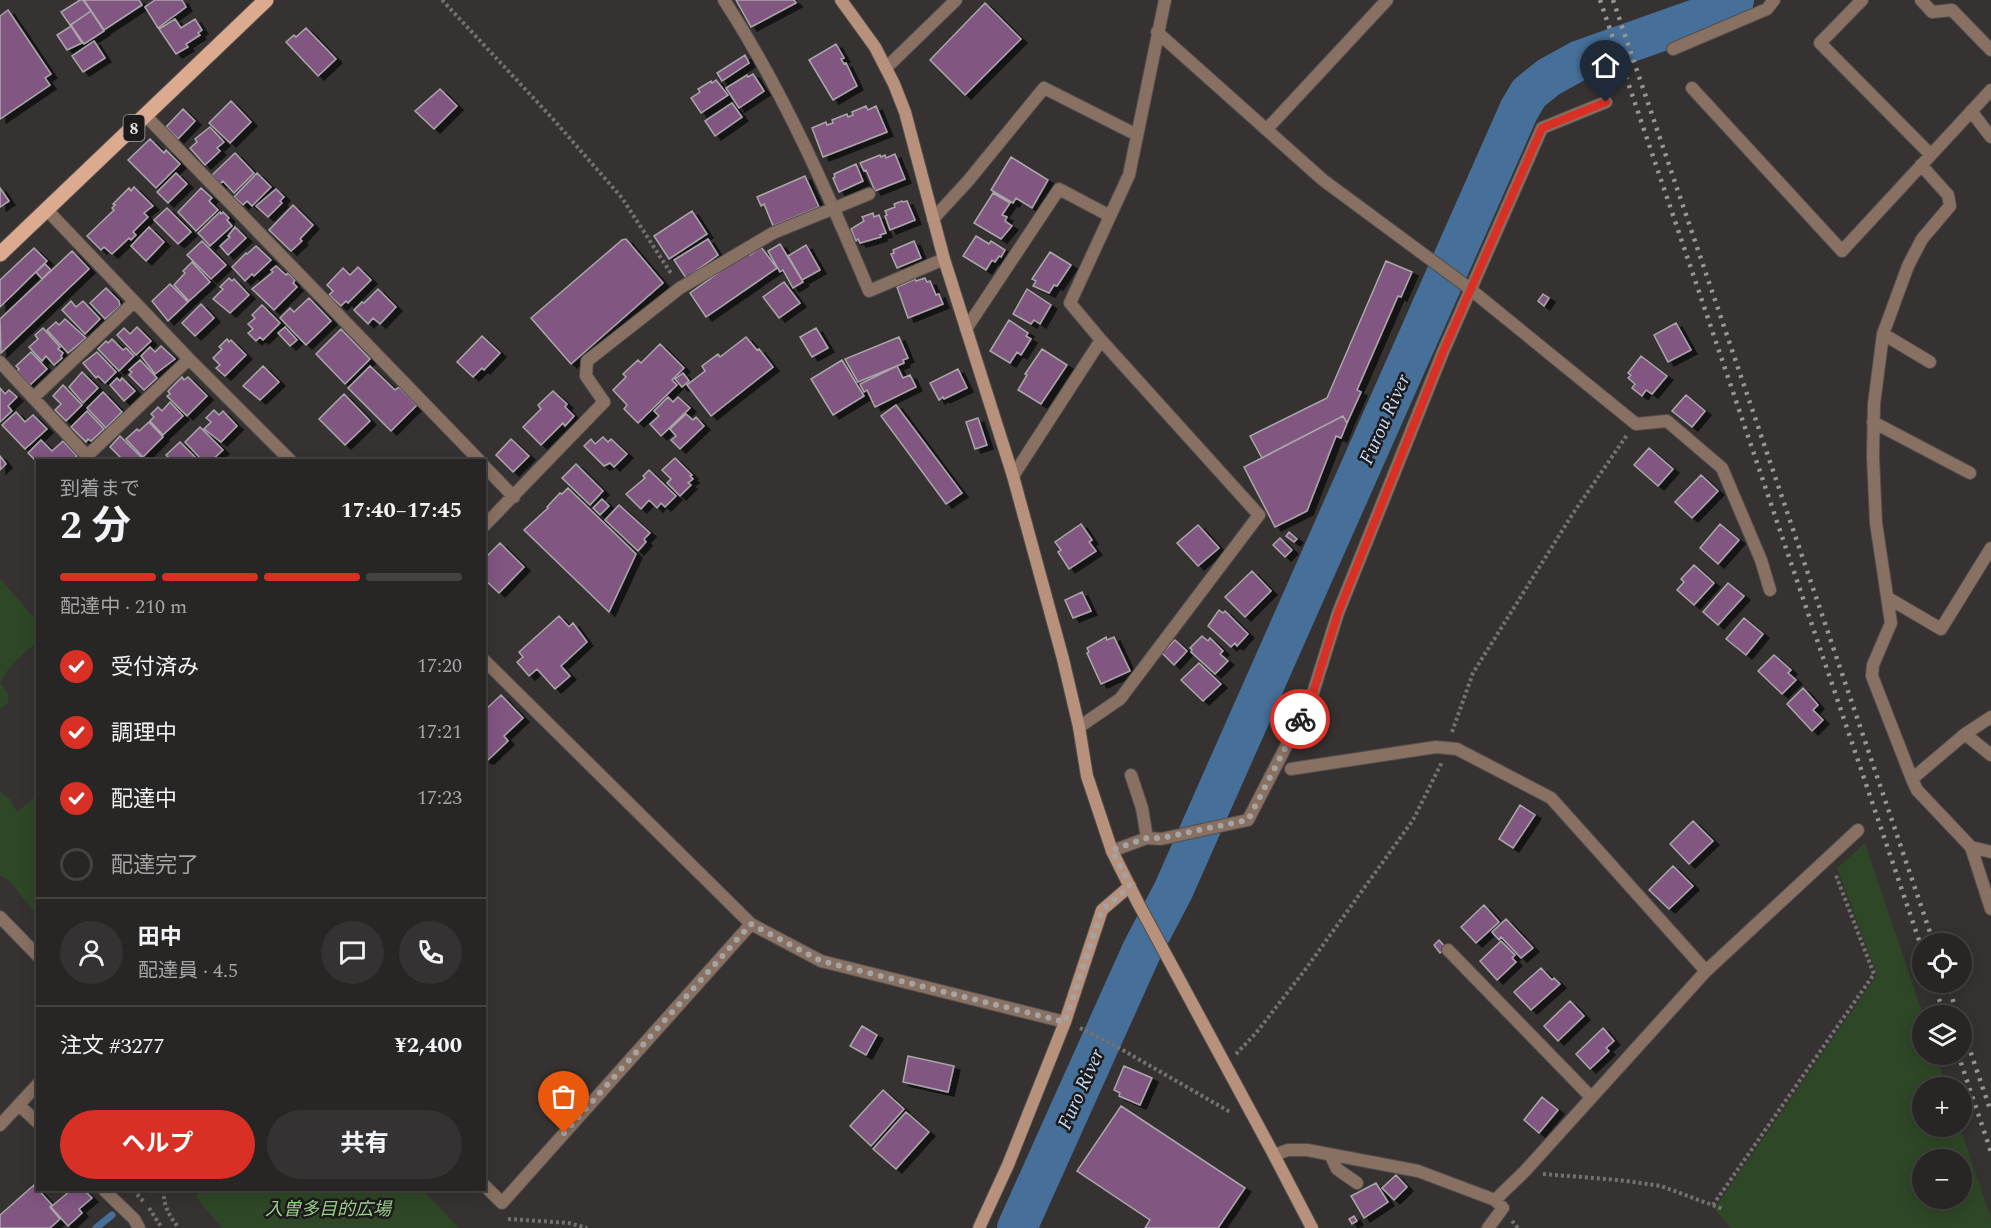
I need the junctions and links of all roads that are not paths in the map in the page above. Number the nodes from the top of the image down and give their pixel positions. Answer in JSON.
{"nodes":[{"id":1,"x":266,"y":0,"type":"edge"},
{"id":2,"x":723,"y":0,"type":"edge"},
{"id":3,"x":841,"y":0,"type":"edge"},
{"id":4,"x":956,"y":0,"type":"edge"},
{"id":5,"x":1165,"y":0,"type":"edge"},
{"id":6,"x":1387,"y":0,"type":"edge"},
{"id":7,"x":1774,"y":0,"type":"edge"},
{"id":8,"x":1862,"y":0,"type":"edge"},
{"id":9,"x":1921,"y":0,"type":"edge"},
{"id":10,"x":1157,"y":32,"type":"junction"},
{"id":11,"x":1673,"y":49,"type":"dead end"},
{"id":12,"x":1991,"y":50,"type":"edge"},
{"id":13,"x":886,"y":68,"type":"junction"},
{"id":14,"x":1692,"y":88,"type":"dead end"},
{"id":15,"x":1991,"y":90,"type":"edge"},
{"id":16,"x":1606,"y":102,"type":"dead end"},
{"id":17,"x":1971,"y":111,"type":"junction"},
{"id":18,"x":146,"y":116,"type":"junction"},
{"id":19,"x":1267,"y":129,"type":"junction"},
{"id":20,"x":1137,"y":135,"type":"junction"},
{"id":21,"x":1991,"y":137,"type":"edge"},
{"id":22,"x":1930,"y":154,"type":"junction"},
{"id":23,"x":1921,"y":165,"type":"junction"},
{"id":24,"x":869,"y":194,"type":"dead end"},
{"id":25,"x":834,"y":209,"type":"junction"},
{"id":26,"x":47,"y":210,"type":"junction"},
{"id":27,"x":1110,"y":216,"type":"junction"},
{"id":28,"x":933,"y":219,"type":"junction"},
{"id":29,"x":0,"y":254,"type":"edge"},
{"id":30,"x":944,"y":259,"type":"junction"},
{"id":31,"x":1471,"y":290,"type":"junction"},
{"id":32,"x":134,"y":302,"type":"junction"},
{"id":33,"x":966,"y":329,"type":"junction"},
{"id":34,"x":1883,"y":334,"type":"junction"},
{"id":35,"x":1101,"y":340,"type":"junction"},
{"id":36,"x":189,"y":359,"type":"junction"},
{"id":37,"x":0,"y":362,"type":"edge"},
{"id":38,"x":1930,"y":362,"type":"dead end"},
{"id":39,"x":33,"y":399,"type":"junction"},
{"id":40,"x":1873,"y":422,"type":"junction"},
{"id":41,"x":289,"y":459,"type":"edge"},
{"id":42,"x":478,"y":459,"type":"edge"},
{"id":43,"x":486,"y":468,"type":"edge"},
{"id":44,"x":1970,"y":473,"type":"dead end"},
{"id":45,"x":1013,"y":476,"type":"junction"},
{"id":46,"x":514,"y":497,"type":"junction"},
{"id":47,"x":486,"y":524,"type":"edge"},
{"id":48,"x":1991,"y":548,"type":"edge"},
{"id":49,"x":1770,"y":590,"type":"dead end"},
{"id":50,"x":1888,"y":598,"type":"junction"},
{"id":51,"x":486,"y":662,"type":"edge"},
{"id":52,"x":1991,"y":717,"type":"edge"},
{"id":53,"x":1079,"y":727,"type":"junction"},
{"id":54,"x":1965,"y":734,"type":"junction"},
{"id":55,"x":1991,"y":755,"type":"edge"},
{"id":56,"x":1291,"y":769,"type":"dead end"},
{"id":57,"x":1131,"y":776,"type":"dead end"},
{"id":58,"x":1912,"y":779,"type":"junction"},
{"id":59,"x":1858,"y":830,"type":"dead end"},
{"id":60,"x":1147,"y":838,"type":"junction"},
{"id":61,"x":1971,"y":847,"type":"junction"},
{"id":62,"x":1112,"y":850,"type":"junction"},
{"id":63,"x":1991,"y":852,"type":"edge"},
{"id":64,"x":1130,"y":886,"type":"junction"},
{"id":65,"x":1991,"y":909,"type":"edge"},
{"id":66,"x":0,"y":917,"type":"edge"},
{"id":67,"x":751,"y":924,"type":"junction"},
{"id":68,"x":1448,"y":950,"type":"dead end"},
{"id":69,"x":36,"y":954,"type":"edge"},
{"id":70,"x":1706,"y":971,"type":"junction"},
{"id":71,"x":1065,"y":1022,"type":"junction"},
{"id":72,"x":36,"y":1086,"type":"edge"},
{"id":73,"x":1591,"y":1097,"type":"junction"},
{"id":74,"x":19,"y":1105,"type":"junction"},
{"id":75,"x":36,"y":1122,"type":"edge"},
{"id":76,"x":0,"y":1125,"type":"edge"},
{"id":77,"x":1274,"y":1155,"type":"junction"},
{"id":78,"x":1331,"y":1156,"type":"junction"},
{"id":79,"x":1357,"y":1183,"type":"dead end"},
{"id":80,"x":486,"y":1187,"type":"edge"},
{"id":81,"x":105,"y":1191,"type":"edge"},
{"id":82,"x":1495,"y":1200,"type":"junction"},
{"id":83,"x":139,"y":1228,"type":"edge"},
{"id":84,"x":979,"y":1228,"type":"edge"},
{"id":85,"x":1312,"y":1228,"type":"edge"},
{"id":86,"x":1488,"y":1228,"type":"edge"}],
"edges":[{"from":1,"to":18,"type":"main road","number":"8"},
{"from":2,"to":25,"type":"street"},
{"from":3,"to":13,"type":"street"},
{"from":4,"to":13,"type":"street"},
{"from":5,"to":10,"type":"street"},
{"from":6,"to":19,"type":"street"},
{"from":7,"to":11,"type":"street"},
{"from":8,"to":22,"type":"street"},
{"from":9,"to":12,"type":"street"},
{"from":10,"to":19,"type":"street"},
{"from":10,"to":20,"type":"street"},
{"from":13,"to":28,"type":"street"},
{"from":14,"to":23,"type":"street"},
{"from":15,"to":17,"type":"street"},
{"from":16,"to":31,"type":"street"},
{"from":17,"to":21,"type":"street"},
{"from":17,"to":22,"type":"street"},
{"from":18,"to":26,"type":"main road","number":"8"},
{"from":18,"to":42,"type":"street"},
{"from":19,"to":31,"type":"street"},
{"from":20,"to":27,"type":"street"},
{"from":20,"to":28,"type":"street"},
{"from":22,"to":23,"type":"street"},
{"from":23,"to":34,"type":"street"},
{"from":24,"to":25,"type":"street"},
{"from":25,"to":30,"type":"street"},
{"from":25,"to":46,"type":"street"},
{"from":26,"to":29,"type":"main road","number":"8"},
{"from":26,"to":32,"type":"street"},
{"from":27,"to":33,"type":"street"},
{"from":27,"to":35,"type":"street"},
{"from":28,"to":30,"type":"street"},
{"from":30,"to":33,"type":"street"},
{"from":31,"to":49,"type":"street"},
{"from":31,"to":60,"type":"street"},
{"from":32,"to":36,"type":"street"},
{"from":32,"to":39,"type":"street"},
{"from":33,"to":45,"type":"street"},
{"from":34,"to":38,"type":"street"},
{"from":34,"to":40,"type":"street"},
{"from":35,"to":45,"type":"street"},
{"from":35,"to":53,"type":"street"},
{"from":36,"to":39,"type":"street"},
{"from":36,"to":41,"type":"street"},
{"from":37,"to":39,"type":"street"},
{"from":40,"to":44,"type":"street"},
{"from":40,"to":50,"type":"street"},
{"from":43,"to":46,"type":"street"},
{"from":45,"to":53,"type":"street"},
{"from":46,"to":47,"type":"street"},
{"from":48,"to":50,"type":"street"},
{"from":50,"to":58,"type":"street"},
{"from":51,"to":67,"type":"street"},
{"from":52,"to":54,"type":"street"},
{"from":53,"to":62,"type":"street"},
{"from":54,"to":55,"type":"street"},
{"from":54,"to":58,"type":"street"},
{"from":56,"to":70,"type":"street"},
{"from":57,"to":60,"type":"street"},
{"from":58,"to":61,"type":"street"},
{"from":59,"to":70,"type":"street"},
{"from":60,"to":62,"type":"street"},
{"from":61,"to":63,"type":"street"},
{"from":61,"to":65,"type":"street"},
{"from":62,"to":64,"type":"street"},
{"from":64,"to":71,"type":"street"},
{"from":64,"to":77,"type":"street"},
{"from":66,"to":69,"type":"street"},
{"from":67,"to":71,"type":"street"},
{"from":67,"to":80,"type":"street"},
{"from":68,"to":73,"type":"street"},
{"from":70,"to":73,"type":"street"},
{"from":71,"to":84,"type":"street"},
{"from":72,"to":74,"type":"street"},
{"from":73,"to":82,"type":"street"},
{"from":74,"to":75,"type":"street"},
{"from":74,"to":76,"type":"street"},
{"from":77,"to":78,"type":"street"},
{"from":77,"to":85,"type":"street"},
{"from":78,"to":79,"type":"street"},
{"from":78,"to":82,"type":"street"},
{"from":81,"to":83,"type":"street"},
{"from":82,"to":86,"type":"street"}]}
